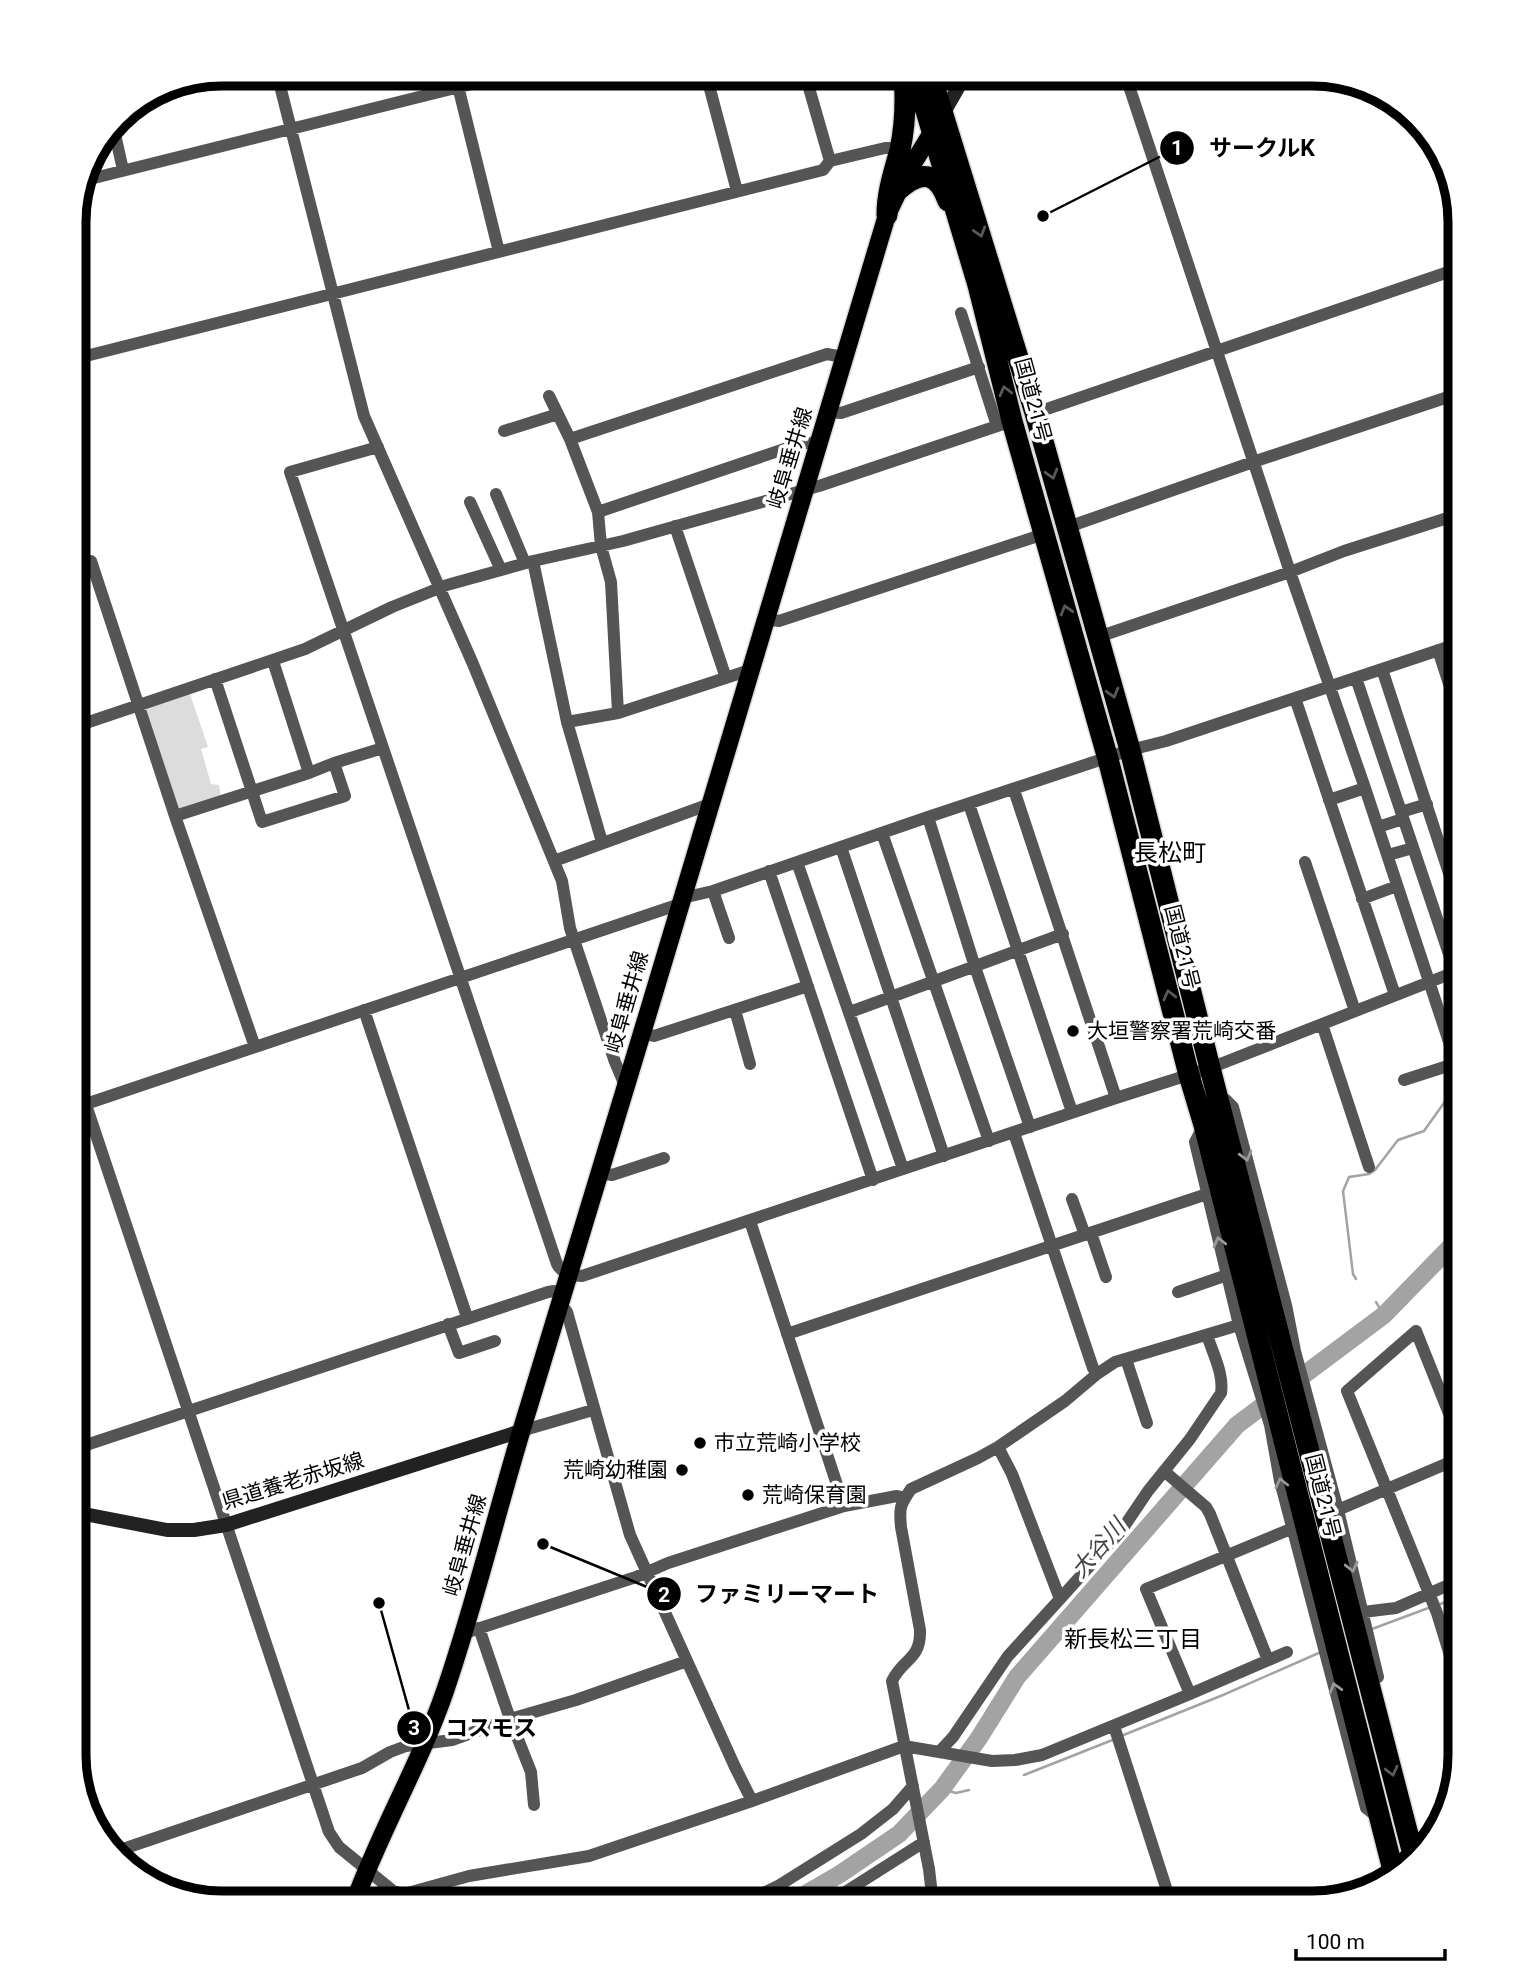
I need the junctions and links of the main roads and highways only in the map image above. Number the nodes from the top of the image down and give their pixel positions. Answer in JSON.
{"nodes":[{"id":1,"x":904,"y":86,"type":"edge"},
{"id":2,"x":921,"y":86,"type":"edge"},
{"id":3,"x":932,"y":86,"type":"edge"},
{"id":4,"x":959,"y":86,"type":"edge"},
{"id":5,"x":938,"y":123,"type":"junction"},
{"id":6,"x":898,"y":190,"type":"junction"},
{"id":7,"x":887,"y":215,"type":"junction"},
{"id":8,"x":978,"y":285,"type":"junction"},
{"id":9,"x":521,"y":1431,"type":"junction"},
{"id":10,"x":86,"y":1514,"type":"edge"},
{"id":11,"x":1411,"y":1848,"type":"edge"},
{"id":12,"x":1392,"y":1865,"type":"edge"},
{"id":13,"x":358,"y":1891,"type":"edge"}],
"edges":[{"from":1,"to":7,"type":"highway"},
{"from":2,"to":5,"type":"highway","name":"国道21号"},
{"from":3,"to":5,"type":"highway","name":"国道21号"},
{"from":4,"to":5,"type":"main road"},
{"from":5,"to":6,"type":"main road","name":"岐阜垂井線"},
{"from":5,"to":8,"type":"highway","name":"国道21号"},
{"from":5,"to":11,"type":"highway","name":"国道21号","one_way":true},
{"from":6,"to":7,"type":"main road","name":"岐阜垂井線"},
{"from":6,"to":8,"type":"highway"},
{"from":7,"to":9,"type":"main road","name":"岐阜垂井線"},
{"from":12,"to":8,"type":"highway","name":"国道21号","one_way":true},
{"from":9,"to":10,"type":"main road","name":"県道養老赤坂線"},
{"from":9,"to":13,"type":"main road","name":"岐阜垂井線"}]}
